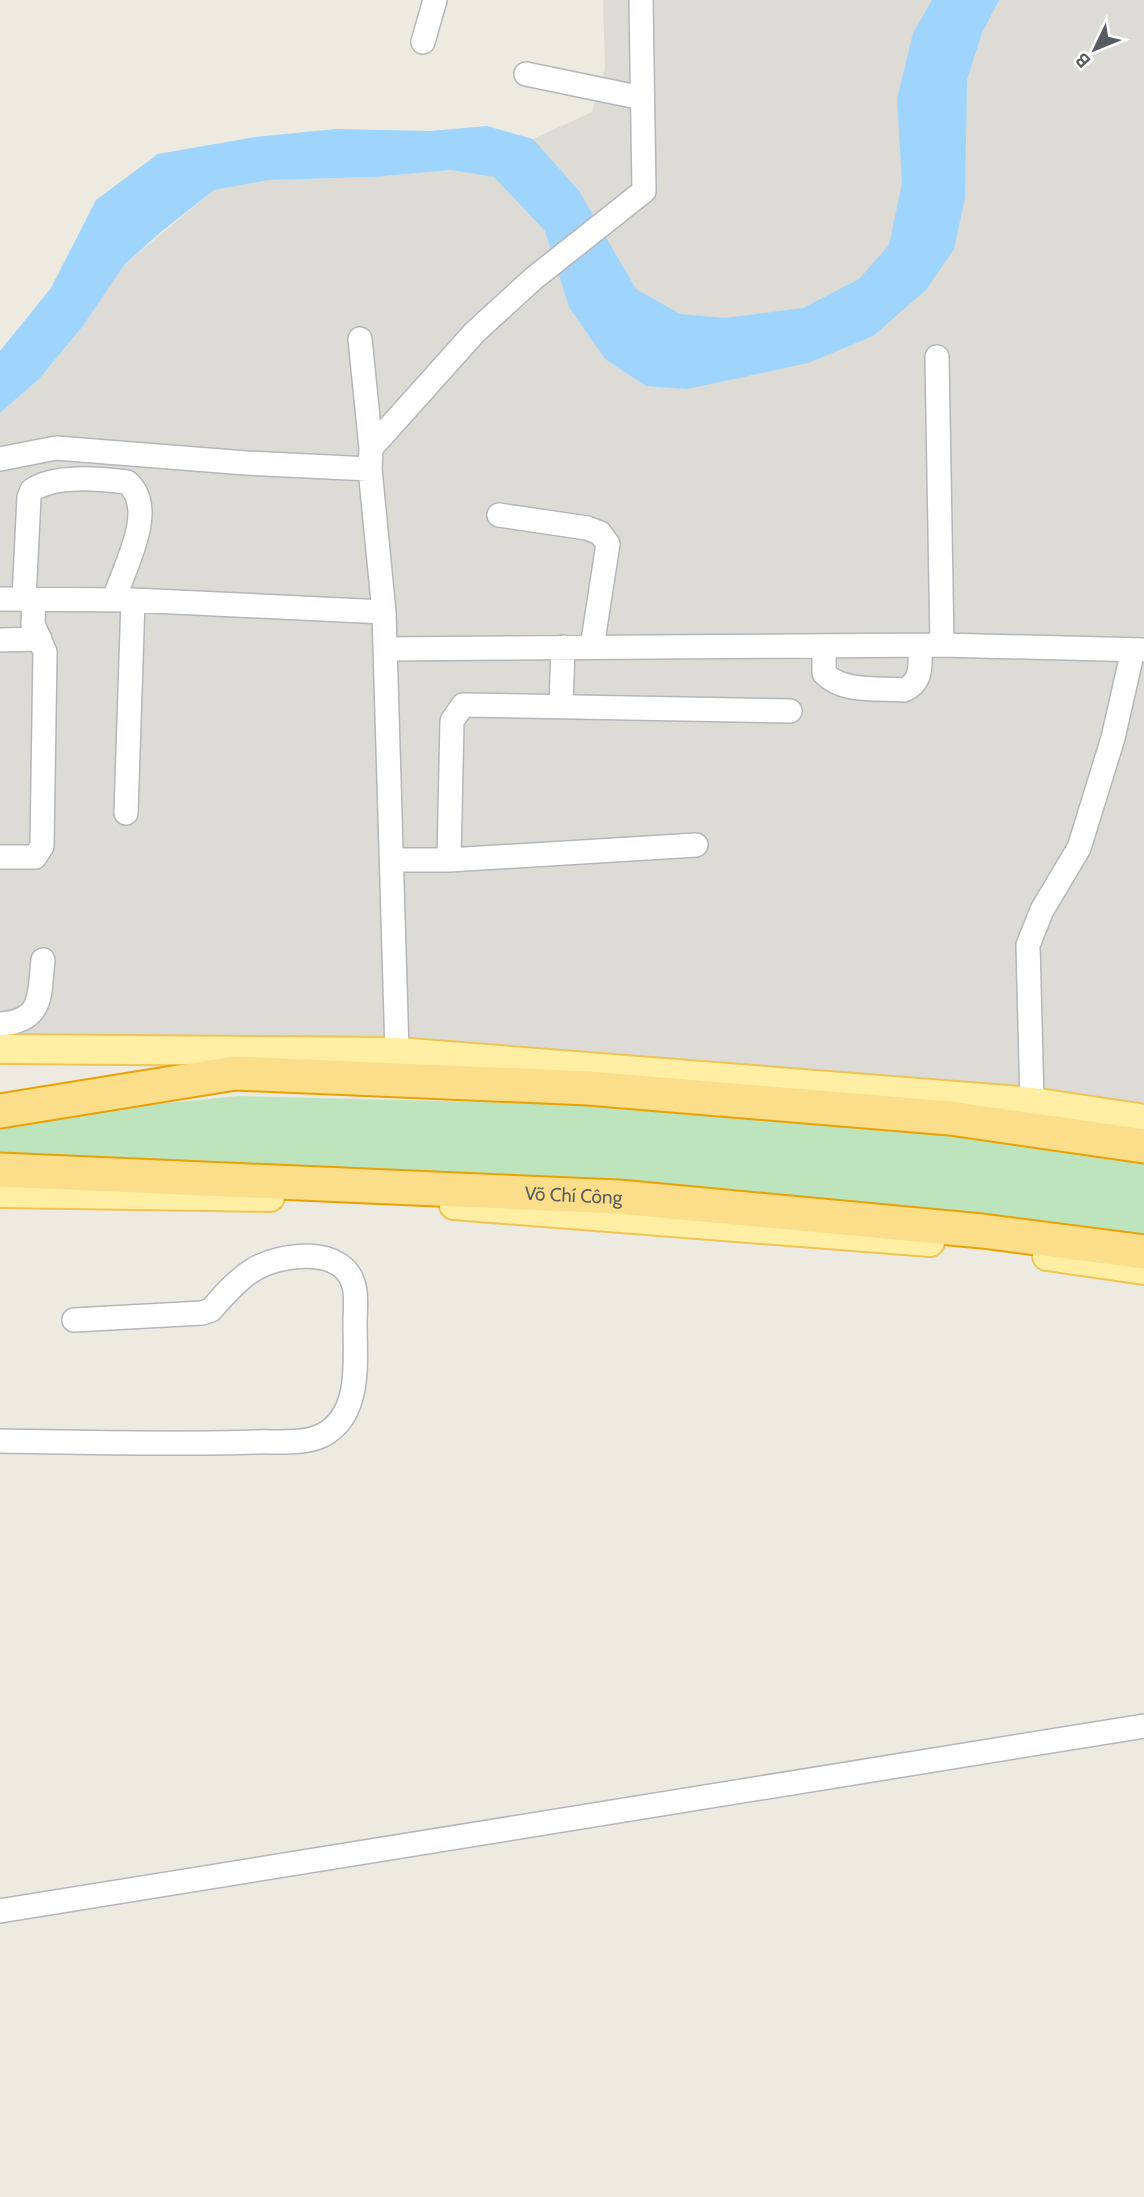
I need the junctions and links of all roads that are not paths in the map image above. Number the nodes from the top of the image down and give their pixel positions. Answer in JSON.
{"nodes":[{"id":1,"x":435,"y":0,"type":"edge"},
{"id":2,"x":641,"y":0,"type":"edge"},
{"id":3,"x":423,"y":42,"type":"dead end"},
{"id":4,"x":526,"y":74,"type":"dead end"},
{"id":5,"x":642,"y":98,"type":"junction"},
{"id":6,"x":360,"y":339,"type":"dead end"},
{"id":7,"x":937,"y":357,"type":"dead end"},
{"id":8,"x":0,"y":459,"type":"edge"},
{"id":9,"x":370,"y":459,"type":"junction"},
{"id":10,"x":499,"y":515,"type":"dead end"},
{"id":11,"x":0,"y":599,"type":"edge"},
{"id":12,"x":29,"y":599,"type":"junction"},
{"id":13,"x":123,"y":600,"type":"junction"},
{"id":14,"x":384,"y":612,"type":"junction"},
{"id":15,"x":40,"y":639,"type":"junction"},
{"id":16,"x":0,"y":640,"type":"edge"},
{"id":17,"x":931,"y":645,"type":"junction"},
{"id":18,"x":824,"y":646,"type":"junction"},
{"id":19,"x":563,"y":647,"type":"junction"},
{"id":20,"x":592,"y":647,"type":"junction"},
{"id":21,"x":385,"y":649,"type":"junction"},
{"id":22,"x":1138,"y":650,"type":"edge"},
{"id":23,"x":561,"y":706,"type":"junction"},
{"id":24,"x":790,"y":711,"type":"dead end"},
{"id":25,"x":126,"y":813,"type":"dead end"},
{"id":26,"x":696,"y":845,"type":"dead end"},
{"id":27,"x":0,"y":857,"type":"edge"},
{"id":28,"x":393,"y":860,"type":"junction"},
{"id":29,"x":449,"y":860,"type":"junction"},
{"id":30,"x":43,"y":960,"type":"dead end"},
{"id":31,"x":0,"y":1024,"type":"edge"},
{"id":32,"x":0,"y":1049,"type":"edge"},
{"id":33,"x":0,"y":1064,"type":"edge"},
{"id":34,"x":398,"y":1066,"type":"junction"},
{"id":35,"x":235,"y":1073,"type":"junction"},
{"id":36,"x":1032,"y":1102,"type":"junction"},
{"id":37,"x":0,"y":1111,"type":"edge"},
{"id":38,"x":1144,"y":1119,"type":"edge"},
{"id":39,"x":1144,"y":1146,"type":"edge"},
{"id":40,"x":0,"y":1170,"type":"edge"},
{"id":41,"x":0,"y":1193,"type":"edge"},
{"id":42,"x":1144,"y":1252,"type":"edge"},
{"id":43,"x":1144,"y":1270,"type":"edge"},
{"id":44,"x":74,"y":1320,"type":"dead end"},
{"id":45,"x":0,"y":1441,"type":"edge"},
{"id":46,"x":1144,"y":1726,"type":"edge"},
{"id":47,"x":0,"y":1911,"type":"edge"}],
"edges":[{"from":1,"to":3,"type":"street"},
{"from":2,"to":5,"type":"street"},
{"from":4,"to":5,"type":"street"},
{"from":5,"to":9,"type":"street"},
{"from":6,"to":9,"type":"street"},
{"from":7,"to":17,"type":"street"},
{"from":8,"to":9,"type":"street"},
{"from":9,"to":14,"type":"street"},
{"from":10,"to":20,"type":"street"},
{"from":11,"to":12,"type":"street"},
{"from":12,"to":13,"type":"street"},
{"from":12,"to":13,"type":"street"},
{"from":12,"to":15,"type":"street"},
{"from":13,"to":14,"type":"street"},
{"from":13,"to":25,"type":"street"},
{"from":14,"to":21,"type":"street"},
{"from":15,"to":16,"type":"street"},
{"from":15,"to":27,"type":"street"},
{"from":17,"to":18,"type":"street"},
{"from":17,"to":18,"type":"street"},
{"from":17,"to":22,"type":"street"},
{"from":18,"to":20,"type":"street"},
{"from":19,"to":20,"type":"street"},
{"from":19,"to":21,"type":"street"},
{"from":19,"to":23,"type":"street"},
{"from":21,"to":28,"type":"street"},
{"from":22,"to":36,"type":"street"},
{"from":23,"to":24,"type":"street"},
{"from":23,"to":29,"type":"street"},
{"from":26,"to":29,"type":"street"},
{"from":28,"to":29,"type":"street"},
{"from":28,"to":34,"type":"street"},
{"from":30,"to":31,"type":"street"},
{"from":32,"to":34,"type":"main road"},
{"from":33,"to":35,"type":"main road"},
{"from":34,"to":35,"type":"highway"},
{"from":34,"to":36,"type":"main road"},
{"from":34,"to":39,"type":"highway"},
{"from":35,"to":37,"type":"highway"},
{"from":36,"to":38,"type":"main road"},
{"from":40,"to":42,"type":"highway","name":"Võ Chí Công"},
{"from":41,"to":43,"type":"main road","name":"Võ Chí Công"},
{"from":44,"to":45,"type":"street"},
{"from":46,"to":47,"type":"street"}]}
